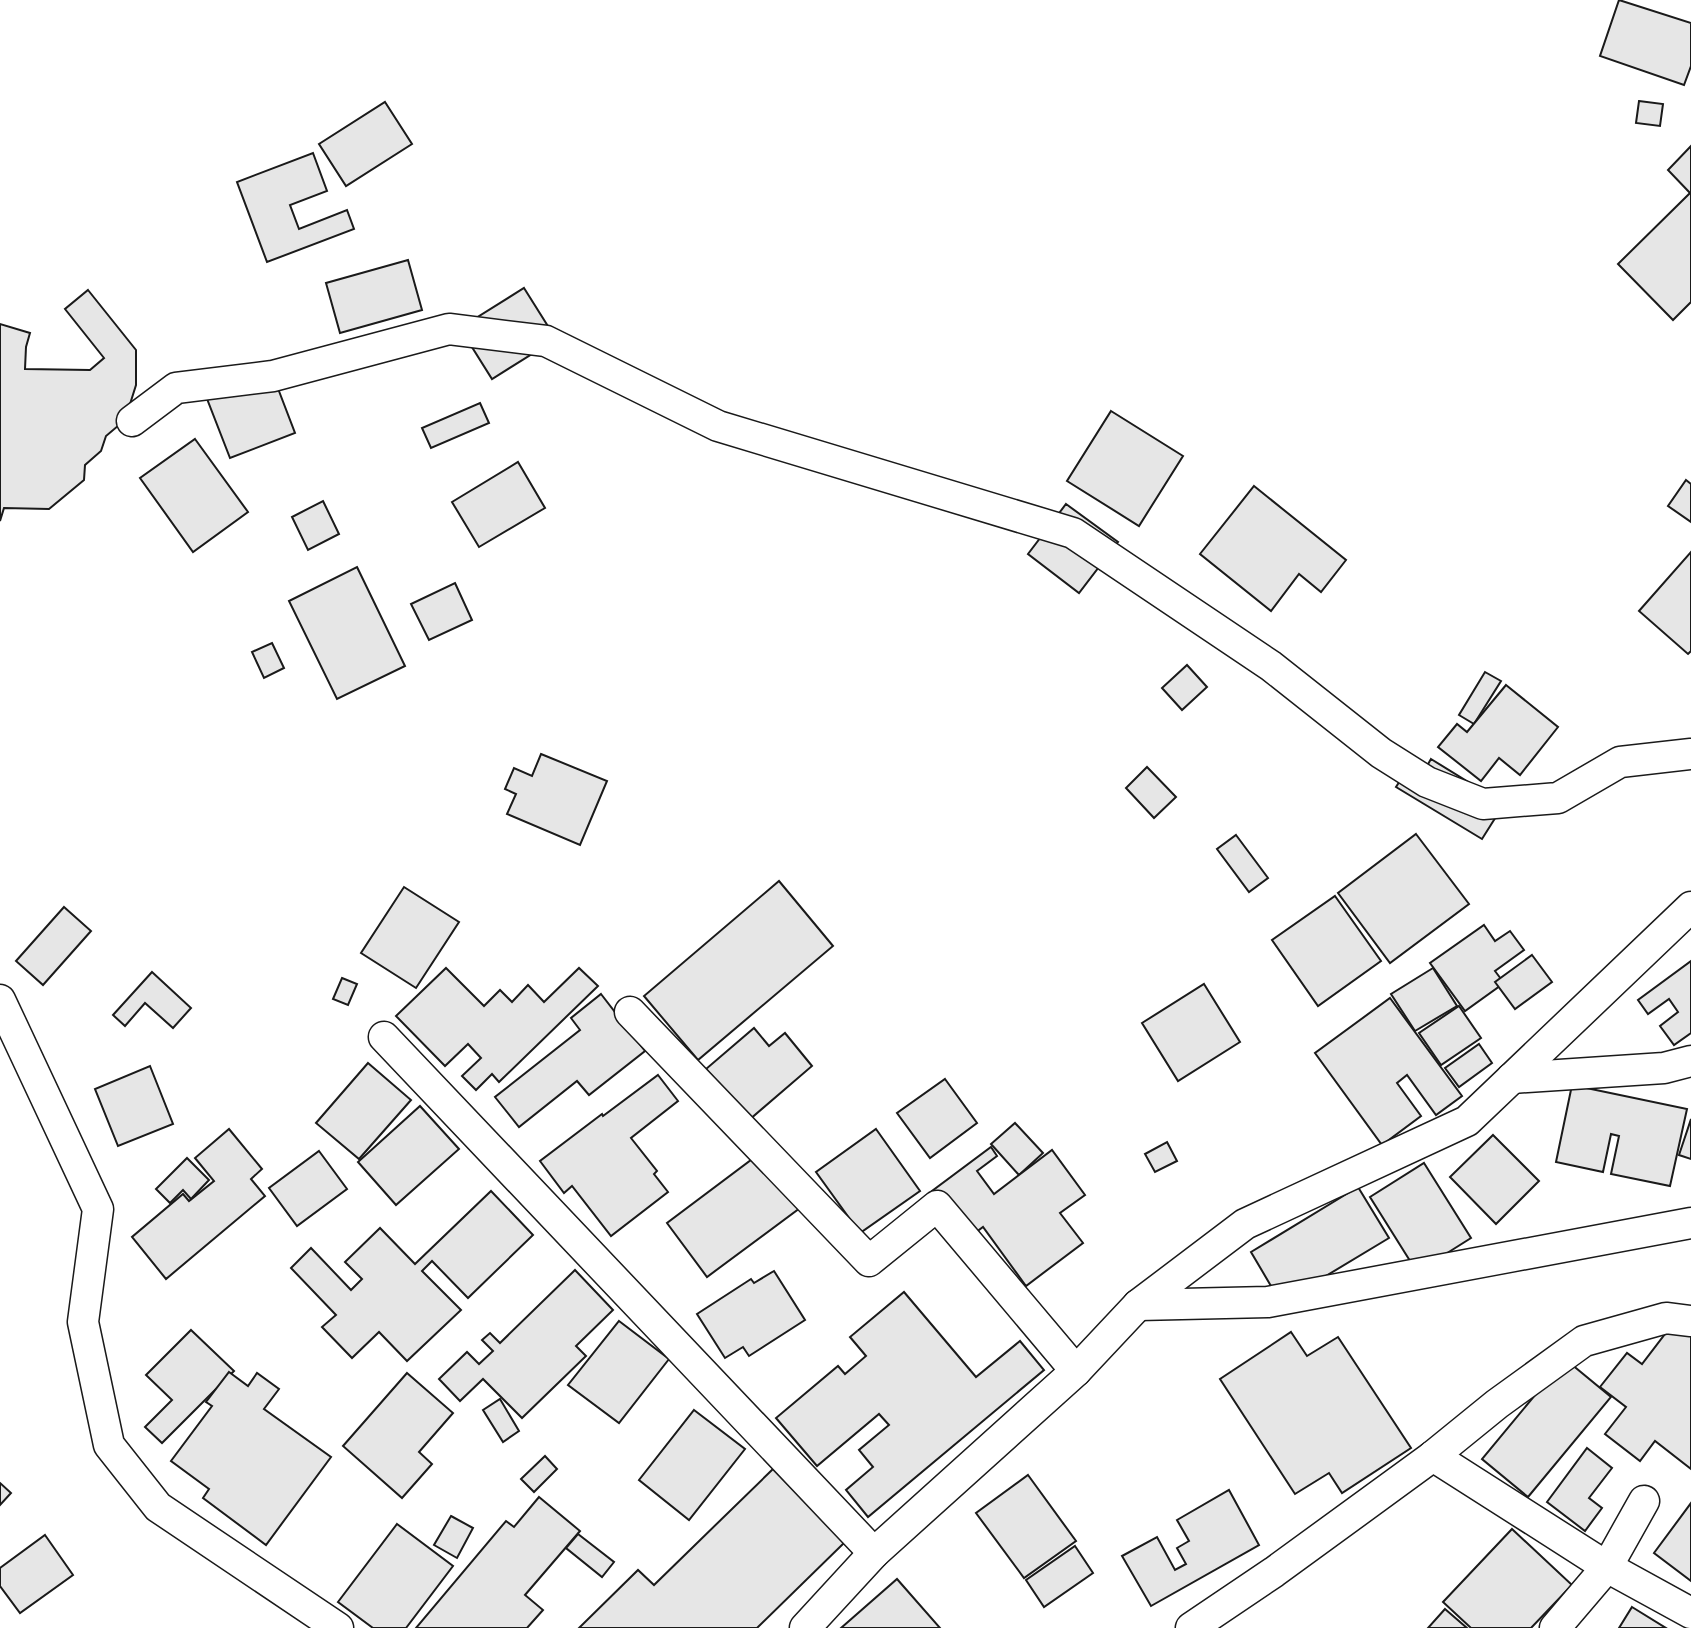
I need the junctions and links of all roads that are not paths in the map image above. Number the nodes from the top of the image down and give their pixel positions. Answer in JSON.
{"nodes":[{"id":1,"x":132,"y":421,"type":"dead end"},
{"id":2,"x":1691,"y":754,"type":"edge"},
{"id":3,"x":1691,"y":907,"type":"edge"},
{"id":4,"x":0,"y":1000,"type":"edge"},
{"id":5,"x":631,"y":1012,"type":"dead end"},
{"id":6,"x":384,"y":1037,"type":"dead end"},
{"id":7,"x":1691,"y":1061,"type":"edge"},
{"id":8,"x":1512,"y":1078,"type":"junction"},
{"id":9,"x":1691,"y":1223,"type":"edge"},
{"id":10,"x":1138,"y":1305,"type":"junction"},
{"id":11,"x":1691,"y":1321,"type":"edge"},
{"id":12,"x":1076,"y":1371,"type":"junction"},
{"id":13,"x":1433,"y":1456,"type":"junction"},
{"id":14,"x":1644,"y":1500,"type":"dead end"},
{"id":15,"x":874,"y":1553,"type":"junction"},
{"id":16,"x":1607,"y":1567,"type":"junction"},
{"id":17,"x":1691,"y":1613,"type":"edge"},
{"id":18,"x":338,"y":1628,"type":"edge"},
{"id":19,"x":805,"y":1628,"type":"edge"},
{"id":20,"x":1191,"y":1628,"type":"edge"},
{"id":21,"x":1555,"y":1628,"type":"edge"}],
"edges":[{"from":1,"to":2,"type":"street"},
{"from":3,"to":8,"type":"street"},
{"from":4,"to":18,"type":"street"},
{"from":5,"to":12,"type":"street"},
{"from":6,"to":15,"type":"street"},
{"from":7,"to":8,"type":"street"},
{"from":8,"to":10,"type":"street"},
{"from":9,"to":10,"type":"street"},
{"from":10,"to":12,"type":"street"},
{"from":11,"to":13,"type":"street"},
{"from":12,"to":15,"type":"street"},
{"from":13,"to":16,"type":"street"},
{"from":13,"to":20,"type":"street"},
{"from":14,"to":16,"type":"street"},
{"from":15,"to":19,"type":"street"},
{"from":16,"to":17,"type":"street"},
{"from":16,"to":21,"type":"street"}]}
